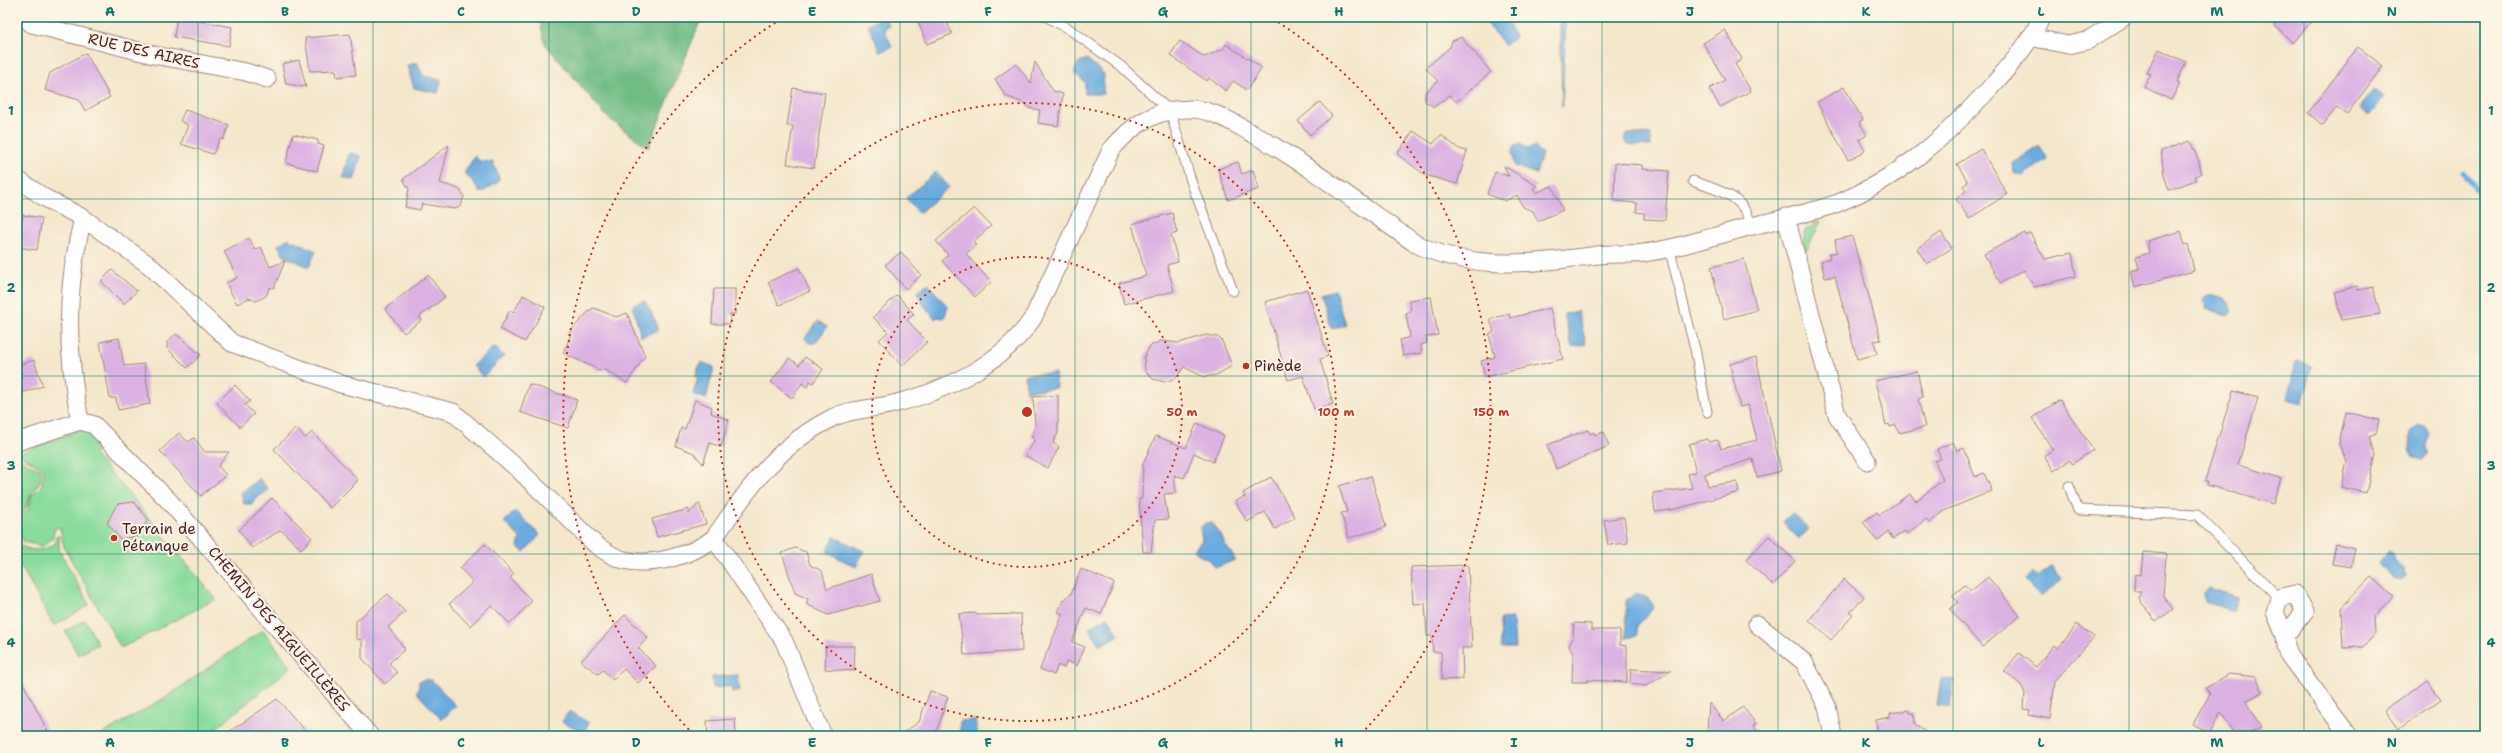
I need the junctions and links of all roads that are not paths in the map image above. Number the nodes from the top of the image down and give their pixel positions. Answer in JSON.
{"nodes":[{"id":1,"x":24,"y":17,"type":"edge"},
{"id":2,"x":1047,"y":17,"type":"edge"},
{"id":3,"x":2041,"y":17,"type":"edge"},
{"id":4,"x":2124,"y":17,"type":"edge"},
{"id":5,"x":2030,"y":37,"type":"junction"},
{"id":6,"x":267,"y":79,"type":"dead end"},
{"id":7,"x":1170,"y":111,"type":"junction"},
{"id":8,"x":17,"y":179,"type":"edge"},
{"id":9,"x":1693,"y":181,"type":"dead end"},
{"id":10,"x":1786,"y":217,"type":"junction"},
{"id":11,"x":83,"y":218,"type":"junction"},
{"id":12,"x":1752,"y":226,"type":"junction"},
{"id":13,"x":1669,"y":247,"type":"junction"},
{"id":14,"x":1233,"y":291,"type":"dead end"},
{"id":15,"x":1707,"y":412,"type":"dead end"},
{"id":16,"x":80,"y":421,"type":"junction"},
{"id":17,"x":17,"y":442,"type":"edge"},
{"id":18,"x":1867,"y":461,"type":"dead end"},
{"id":19,"x":2069,"y":486,"type":"dead end"},
{"id":20,"x":714,"y":538,"type":"junction"},
{"id":21,"x":2279,"y":598,"type":"junction"},
{"id":22,"x":1757,"y":624,"type":"dead end"},
{"id":23,"x":2286,"y":636,"type":"junction"},
{"id":24,"x":370,"y":736,"type":"edge"},
{"id":25,"x":822,"y":736,"type":"edge"},
{"id":26,"x":1833,"y":736,"type":"edge"},
{"id":27,"x":2348,"y":736,"type":"edge"}],
"edges":[{"from":1,"to":6,"type":"street","name":"RUE DES AIRES"},
{"from":2,"to":7,"type":"lane"},
{"from":3,"to":5,"type":"street"},
{"from":4,"to":5,"type":"street"},
{"from":5,"to":10,"type":"street"},
{"from":7,"to":13,"type":"street"},
{"from":7,"to":14,"type":"lane"},
{"from":7,"to":20,"type":"street"},
{"from":8,"to":11,"type":"street"},
{"from":9,"to":12,"type":"lane"},
{"from":10,"to":12,"type":"street"},
{"from":10,"to":18,"type":"street"},
{"from":11,"to":16,"type":"street"},
{"from":11,"to":20,"type":"street"},
{"from":12,"to":13,"type":"street"},
{"from":13,"to":15,"type":"lane"},
{"from":16,"to":17,"type":"street"},
{"from":16,"to":24,"type":"street","name":"CHEMIN DES AIGUEILLÈRES"},
{"from":19,"to":21,"type":"lane"},
{"from":20,"to":25,"type":"street"},
{"from":21,"to":23,"type":"street"},
{"from":21,"to":23,"type":"street"},
{"from":22,"to":26,"type":"street"},
{"from":23,"to":27,"type":"street"}]}
